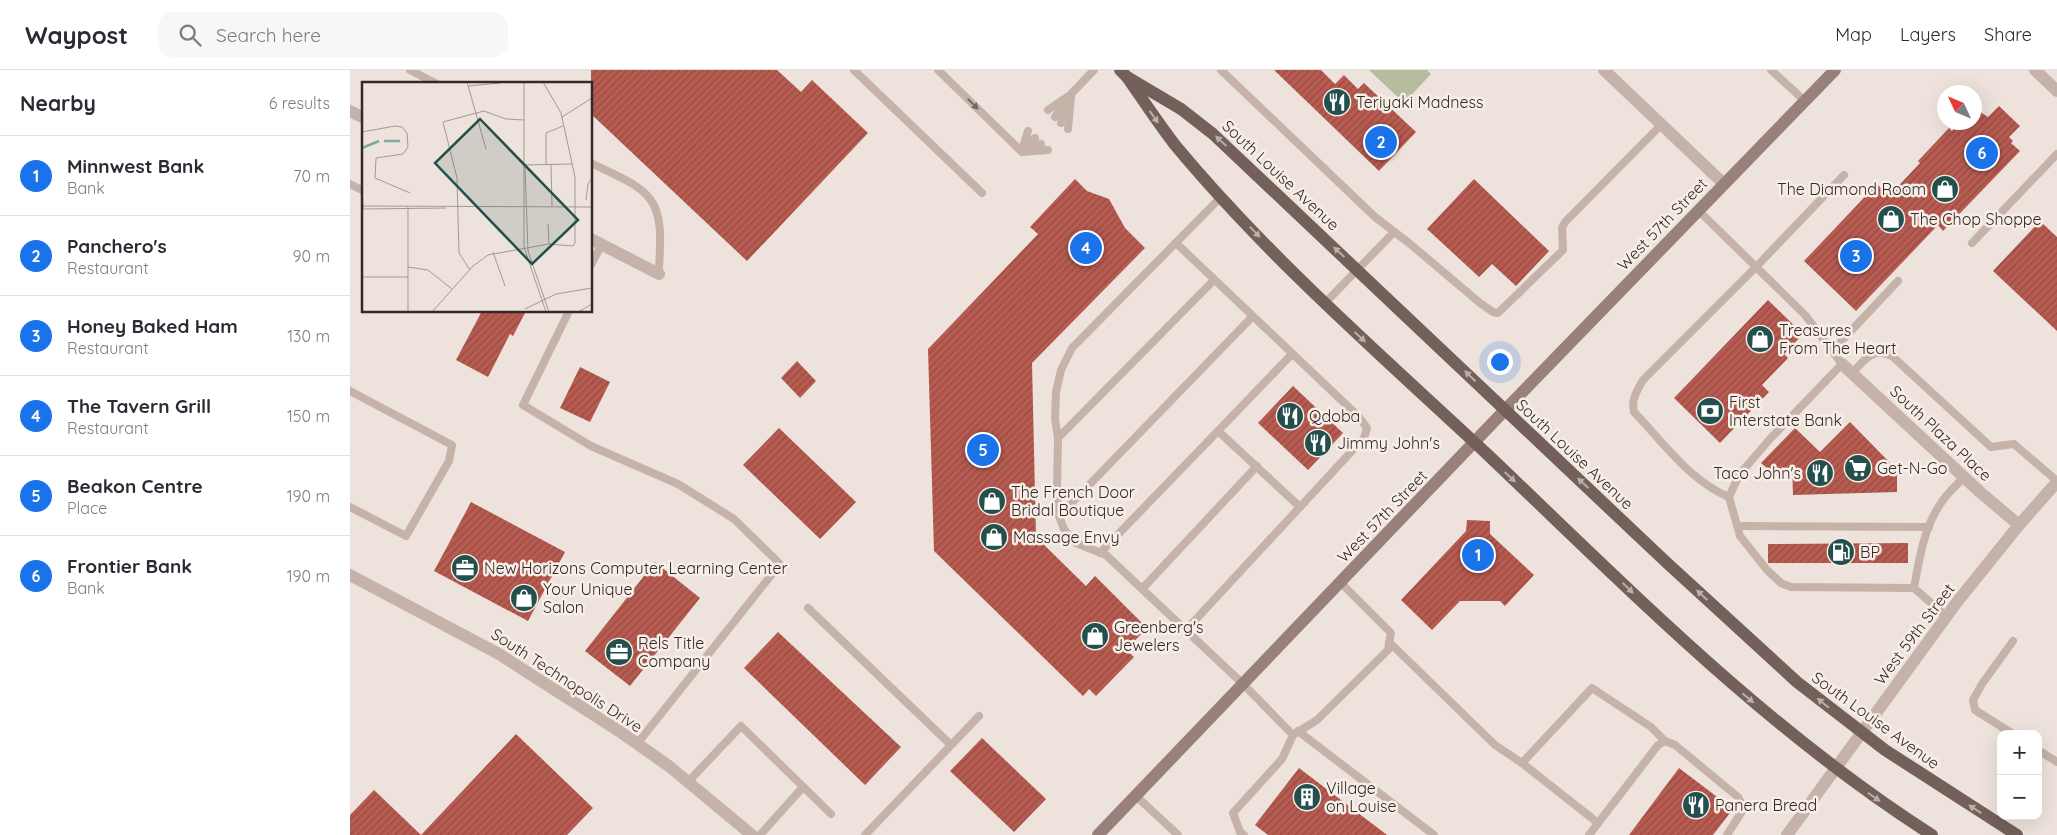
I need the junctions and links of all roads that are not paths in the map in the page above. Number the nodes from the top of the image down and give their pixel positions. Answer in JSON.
{"nodes":[{"id":1,"x":410,"y":70,"type":"edge"},
{"id":2,"x":854,"y":70,"type":"edge"},
{"id":3,"x":938,"y":70,"type":"edge"},
{"id":4,"x":1094,"y":70,"type":"edge"},
{"id":5,"x":1220,"y":70,"type":"edge"},
{"id":6,"x":1604,"y":70,"type":"edge"},
{"id":7,"x":1771,"y":70,"type":"edge"},
{"id":8,"x":1835,"y":70,"type":"edge"},
{"id":9,"x":2035,"y":70,"type":"edge"},
{"id":10,"x":1127,"y":72,"type":"edge"},
{"id":11,"x":432,"y":82,"type":"edge"},
{"id":12,"x":2057,"y":91,"type":"edge"},
{"id":13,"x":1071,"y":94,"type":"junction"},
{"id":14,"x":1805,"y":101,"type":"junction"},
{"id":15,"x":1048,"y":110,"type":"dead end"},
{"id":16,"x":350,"y":111,"type":"edge"},
{"id":17,"x":362,"y":117,"type":"edge"},
{"id":18,"x":1058,"y":120,"type":"dead end"},
{"id":19,"x":1662,"y":124,"type":"junction"},
{"id":20,"x":1068,"y":129,"type":"dead end"},
{"id":21,"x":1028,"y":131,"type":"dead end"},
{"id":22,"x":1038,"y":141,"type":"dead end"},
{"id":23,"x":1048,"y":150,"type":"dead end"},
{"id":24,"x":1022,"y":152,"type":"junction"},
{"id":25,"x":2057,"y":154,"type":"edge"},
{"id":26,"x":592,"y":164,"type":"edge"},
{"id":27,"x":1844,"y":175,"type":"dead end"},
{"id":28,"x":350,"y":184,"type":"edge"},
{"id":29,"x":1724,"y":184,"type":"junction"},
{"id":30,"x":362,"y":190,"type":"edge"},
{"id":31,"x":982,"y":193,"type":"dead end"},
{"id":32,"x":1221,"y":197,"type":"junction"},
{"id":33,"x":1698,"y":210,"type":"junction"},
{"id":34,"x":1394,"y":232,"type":"junction"},
{"id":35,"x":596,"y":241,"type":"edge"},
{"id":36,"x":1176,"y":243,"type":"junction"},
{"id":37,"x":1972,"y":243,"type":"dead end"},
{"id":38,"x":592,"y":261,"type":"edge"},
{"id":39,"x":1756,"y":268,"type":"junction"},
{"id":40,"x":1358,"y":269,"type":"junction"},
{"id":41,"x":659,"y":274,"type":"joint"},
{"id":42,"x":1214,"y":280,"type":"junction"},
{"id":43,"x":1898,"y":281,"type":"dead end"},
{"id":44,"x":1325,"y":303,"type":"junction"},
{"id":45,"x":569,"y":312,"type":"edge"},
{"id":46,"x":1252,"y":317,"type":"junction"},
{"id":47,"x":1832,"y":351,"type":"junction"},
{"id":48,"x":1292,"y":354,"type":"junction"},
{"id":49,"x":1847,"y":368,"type":"junction"},
{"id":50,"x":350,"y":390,"type":"edge"},
{"id":51,"x":1505,"y":410,"type":"junction"},
{"id":52,"x":1218,"y":431,"type":"junction"},
{"id":53,"x":1058,"y":438,"type":"junction"},
{"id":54,"x":1474,"y":443,"type":"junction"},
{"id":55,"x":1257,"y":466,"type":"junction"},
{"id":56,"x":1964,"y":476,"type":"junction"},
{"id":57,"x":2057,"y":482,"type":"edge"},
{"id":58,"x":1729,"y":496,"type":"junction"},
{"id":59,"x":1300,"y":506,"type":"junction"},
{"id":60,"x":350,"y":507,"type":"edge"},
{"id":61,"x":1059,"y":516,"type":"junction"},
{"id":62,"x":2019,"y":525,"type":"junction"},
{"id":63,"x":1738,"y":526,"type":"junction"},
{"id":64,"x":1929,"y":527,"type":"junction"},
{"id":65,"x":1100,"y":553,"type":"junction"},
{"id":66,"x":350,"y":575,"type":"edge"},
{"id":67,"x":1341,"y":582,"type":"junction"},
{"id":68,"x":1914,"y":588,"type":"junction"},
{"id":69,"x":1142,"y":589,"type":"junction"},
{"id":70,"x":808,"y":608,"type":"dead end"},
{"id":71,"x":1947,"y":617,"type":"junction"},
{"id":72,"x":1186,"y":630,"type":"junction"},
{"id":73,"x":2013,"y":641,"type":"dead end"},
{"id":74,"x":1390,"y":642,"type":"junction"},
{"id":75,"x":1243,"y":684,"type":"junction"},
{"id":76,"x":979,"y":716,"type":"dead end"},
{"id":77,"x":2007,"y":730,"type":"edge"},
{"id":78,"x":1296,"y":733,"type":"junction"},
{"id":79,"x":1861,"y":733,"type":"junction"},
{"id":80,"x":1665,"y":741,"type":"junction"},
{"id":81,"x":637,"y":744,"type":"junction"},
{"id":82,"x":951,"y":745,"type":"junction"},
{"id":83,"x":2042,"y":753,"type":"edge"},
{"id":84,"x":2057,"y":762,"type":"edge"},
{"id":85,"x":1522,"y":763,"type":"junction"},
{"id":86,"x":1835,"y":769,"type":"junction"},
{"id":87,"x":688,"y":782,"type":"junction"},
{"id":88,"x":803,"y":787,"type":"junction"},
{"id":89,"x":1136,"y":796,"type":"junction"},
{"id":90,"x":831,"y":814,"type":"dead end"},
{"id":91,"x":1598,"y":824,"type":"junction"},
{"id":92,"x":752,"y":835,"type":"edge"},
{"id":93,"x":760,"y":835,"type":"edge"},
{"id":94,"x":865,"y":835,"type":"edge"},
{"id":95,"x":1098,"y":835,"type":"edge"},
{"id":96,"x":1178,"y":835,"type":"edge"},
{"id":97,"x":1244,"y":835,"type":"edge"},
{"id":98,"x":1434,"y":835,"type":"edge"},
{"id":99,"x":1589,"y":835,"type":"edge"},
{"id":100,"x":1727,"y":835,"type":"edge"},
{"id":101,"x":1787,"y":835,"type":"edge"},
{"id":102,"x":1932,"y":835,"type":"edge"},
{"id":103,"x":2017,"y":835,"type":"edge"}],
"edges":[{"from":1,"to":11,"type":"lane"},
{"from":2,"to":31,"type":"lane"},
{"from":3,"to":24,"type":"lane","one_way":true},
{"from":4,"to":13,"type":"lane"},
{"from":5,"to":34,"type":"lane"},
{"from":6,"to":19,"type":"street"},
{"from":7,"to":14,"type":"lane"},
{"from":8,"to":14,"type":"main road","name":"West 57th Street"},
{"from":9,"to":12,"type":"street"},
{"from":10,"to":32,"type":"main road","name":"South Louise Avenue","one_way":true},
{"from":40,"to":10,"type":"main road","name":"South Louise Avenue","one_way":true},
{"from":13,"to":15,"type":"lane"},
{"from":13,"to":18,"type":"lane"},
{"from":13,"to":20,"type":"lane"},
{"from":14,"to":29,"type":"main road","name":"West 57th Street"},
{"from":16,"to":17,"type":"street"},
{"from":19,"to":29,"type":"street"},
{"from":19,"to":34,"type":"lane"},
{"from":21,"to":24,"type":"lane"},
{"from":22,"to":24,"type":"lane"},
{"from":23,"to":24,"type":"lane"},
{"from":25,"to":37,"type":"lane"},
{"from":26,"to":41,"type":"lane"},
{"from":27,"to":39,"type":"lane"},
{"from":28,"to":30,"type":"lane"},
{"from":29,"to":33,"type":"main road","name":"West 57th Street"},
{"from":32,"to":36,"type":"lane"},
{"from":32,"to":44,"type":"main road","name":"South Louise Avenue","one_way":true},
{"from":33,"to":39,"type":"lane"},
{"from":33,"to":51,"type":"main road","name":"West 57th Street"},
{"from":34,"to":40,"type":"lane"},
{"from":35,"to":38,"type":"lane"},
{"from":35,"to":41,"type":"street"},
{"from":36,"to":42,"type":"lane"},
{"from":36,"to":53,"type":"lane"},
{"from":39,"to":47,"type":"lane"},
{"from":39,"to":58,"type":"lane"},
{"from":40,"to":44,"type":"lane"},
{"from":51,"to":40,"type":"main road","name":"South Louise Avenue","one_way":true},
{"from":42,"to":46,"type":"lane"},
{"from":42,"to":53,"type":"lane"},
{"from":43,"to":47,"type":"lane"},
{"from":44,"to":54,"type":"main road","name":"South Louise Avenue","one_way":true},
{"from":45,"to":81,"type":"lane"},
{"from":46,"to":48,"type":"lane"},
{"from":46,"to":61,"type":"lane"},
{"from":47,"to":49,"type":"lane"},
{"from":48,"to":52,"type":"lane"},
{"from":48,"to":59,"type":"lane"},
{"from":49,"to":56,"type":"street","name":"South Plaza Place"},
{"from":49,"to":57,"type":"lane"},
{"from":49,"to":58,"type":"lane"},
{"from":50,"to":60,"type":"lane"},
{"from":51,"to":54,"type":"main road","name":"West 57th Street"},
{"from":79,"to":51,"type":"main road","name":"South Louise Avenue","one_way":true},
{"from":52,"to":55,"type":"lane"},
{"from":52,"to":65,"type":"lane"},
{"from":53,"to":61,"type":"lane"},
{"from":54,"to":67,"type":"main road","name":"West 57th Street"},
{"from":54,"to":86,"type":"main road","name":"South Louise Avenue","one_way":true},
{"from":55,"to":59,"type":"lane"},
{"from":55,"to":69,"type":"lane"},
{"from":56,"to":62,"type":"street","name":"South Plaza Place"},
{"from":56,"to":64,"type":"lane"},
{"from":57,"to":62,"type":"street","name":"West 59th Street"},
{"from":58,"to":63,"type":"lane"},
{"from":59,"to":72,"type":"lane"},
{"from":61,"to":65,"type":"lane"},
{"from":62,"to":71,"type":"street","name":"West 59th Street"},
{"from":63,"to":64,"type":"lane"},
{"from":63,"to":68,"type":"lane"},
{"from":64,"to":68,"type":"lane"},
{"from":65,"to":69,"type":"lane"},
{"from":66,"to":81,"type":"street","name":"South Technopolis Drive"},
{"from":67,"to":74,"type":"lane"},
{"from":67,"to":75,"type":"main road","name":"West 57th Street"},
{"from":68,"to":71,"type":"lane"},
{"from":69,"to":72,"type":"lane"},
{"from":70,"to":82,"type":"lane"},
{"from":71,"to":79,"type":"street","name":"West 59th Street"},
{"from":72,"to":75,"type":"lane"},
{"from":73,"to":77,"type":"lane"},
{"from":74,"to":78,"type":"lane"},
{"from":74,"to":85,"type":"lane"},
{"from":75,"to":78,"type":"lane"},
{"from":75,"to":89,"type":"main road","name":"West 57th Street"},
{"from":76,"to":82,"type":"lane"},
{"from":78,"to":97,"type":"lane"},
{"from":78,"to":98,"type":"lane"},
{"from":79,"to":86,"type":"street","name":"West 59th Street"},
{"from":103,"to":79,"type":"main road","name":"South Louise Avenue","one_way":true},
{"from":80,"to":85,"type":"lane"},
{"from":80,"to":91,"type":"lane"},
{"from":80,"to":100,"type":"lane"},
{"from":81,"to":87,"type":"street","name":"South Technopolis Drive"},
{"from":82,"to":94,"type":"lane"},
{"from":83,"to":84,"type":"lane"},
{"from":85,"to":91,"type":"lane"},
{"from":86,"to":101,"type":"street","name":"West 59th Street"},
{"from":86,"to":102,"type":"main road","name":"South Louise Avenue","one_way":true},
{"from":87,"to":88,"type":"lane"},
{"from":87,"to":92,"type":"street","name":"South Technopolis Drive"},
{"from":88,"to":90,"type":"lane"},
{"from":88,"to":93,"type":"lane"},
{"from":89,"to":95,"type":"main road","name":"West 57th Street"},
{"from":89,"to":96,"type":"lane"},
{"from":91,"to":99,"type":"lane"}]}
